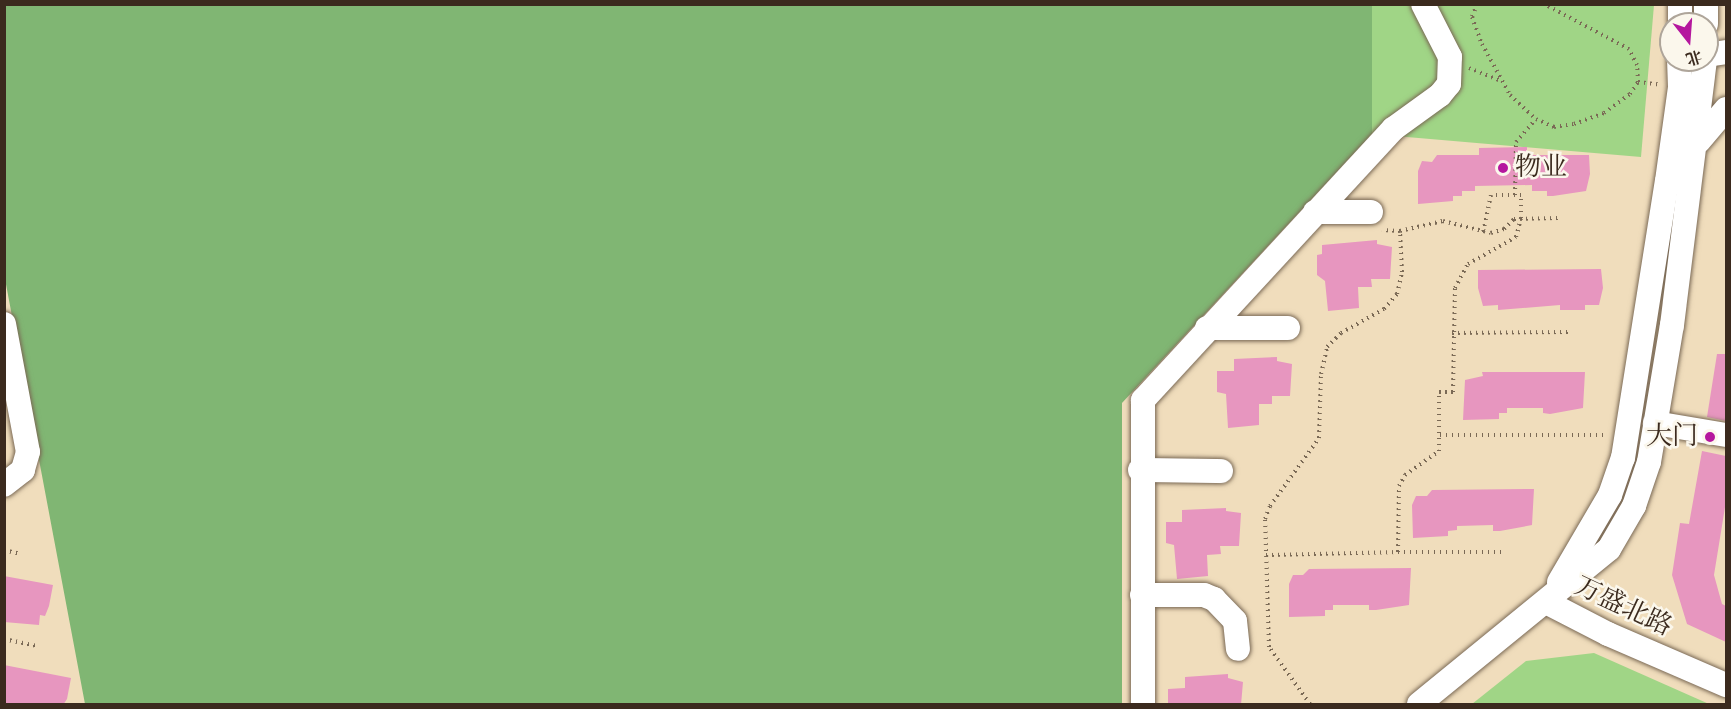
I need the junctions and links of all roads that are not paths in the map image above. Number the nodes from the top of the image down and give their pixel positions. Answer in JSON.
{"nodes":[{"id":1,"x":1423,"y":4,"type":"edge"},
{"id":2,"x":1716,"y":4,"type":"edge"},
{"id":3,"x":1726,"y":16,"type":"edge"},
{"id":4,"x":1681,"y":72,"type":"edge"},
{"id":5,"x":1712,"y":73,"type":"edge"},
{"id":6,"x":1680,"y":87,"type":"junction"},
{"id":7,"x":1726,"y":109,"type":"edge"},
{"id":8,"x":1697,"y":143,"type":"junction"},
{"id":9,"x":1315,"y":212,"type":"junction"},
{"id":10,"x":1371,"y":212,"type":"road end"},
{"id":11,"x":4,"y":324,"type":"edge"},
{"id":12,"x":1208,"y":328,"type":"junction"},
{"id":13,"x":1288,"y":328,"type":"dead end"},
{"id":14,"x":1655,"y":423,"type":"junction"},
{"id":15,"x":1726,"y":435,"type":"edge"},
{"id":16,"x":1140,"y":471,"type":"junction"},
{"id":17,"x":1221,"y":471,"type":"dead end"},
{"id":18,"x":4,"y":485,"type":"edge"},
{"id":19,"x":1142,"y":595,"type":"junction"},
{"id":20,"x":1546,"y":602,"type":"junction"},
{"id":21,"x":1238,"y":650,"type":"dead end"},
{"id":22,"x":1726,"y":684,"type":"edge"},
{"id":23,"x":1143,"y":705,"type":"edge"},
{"id":24,"x":1419,"y":705,"type":"edge"}],
"edges":[{"from":1,"to":9,"type":"street"},
{"from":2,"to":3,"type":"street"},
{"from":4,"to":6,"type":"street"},
{"from":5,"to":6,"type":"street"},
{"from":5,"to":8,"type":"street"},
{"from":6,"to":20,"type":"street"},
{"from":7,"to":8,"type":"street"},
{"from":8,"to":14,"type":"street"},
{"from":9,"to":10,"type":"street"},
{"from":9,"to":12,"type":"street"},
{"from":11,"to":18,"type":"street"},
{"from":12,"to":13,"type":"street"},
{"from":12,"to":16,"type":"street"},
{"from":14,"to":15,"type":"street"},
{"from":14,"to":20,"type":"street"},
{"from":16,"to":17,"type":"street"},
{"from":16,"to":19,"type":"street"},
{"from":19,"to":21,"type":"street"},
{"from":19,"to":23,"type":"street"},
{"from":20,"to":22,"type":"street","name":"万盛北路"},
{"from":20,"to":24,"type":"street","name":"万盛北路"}]}
